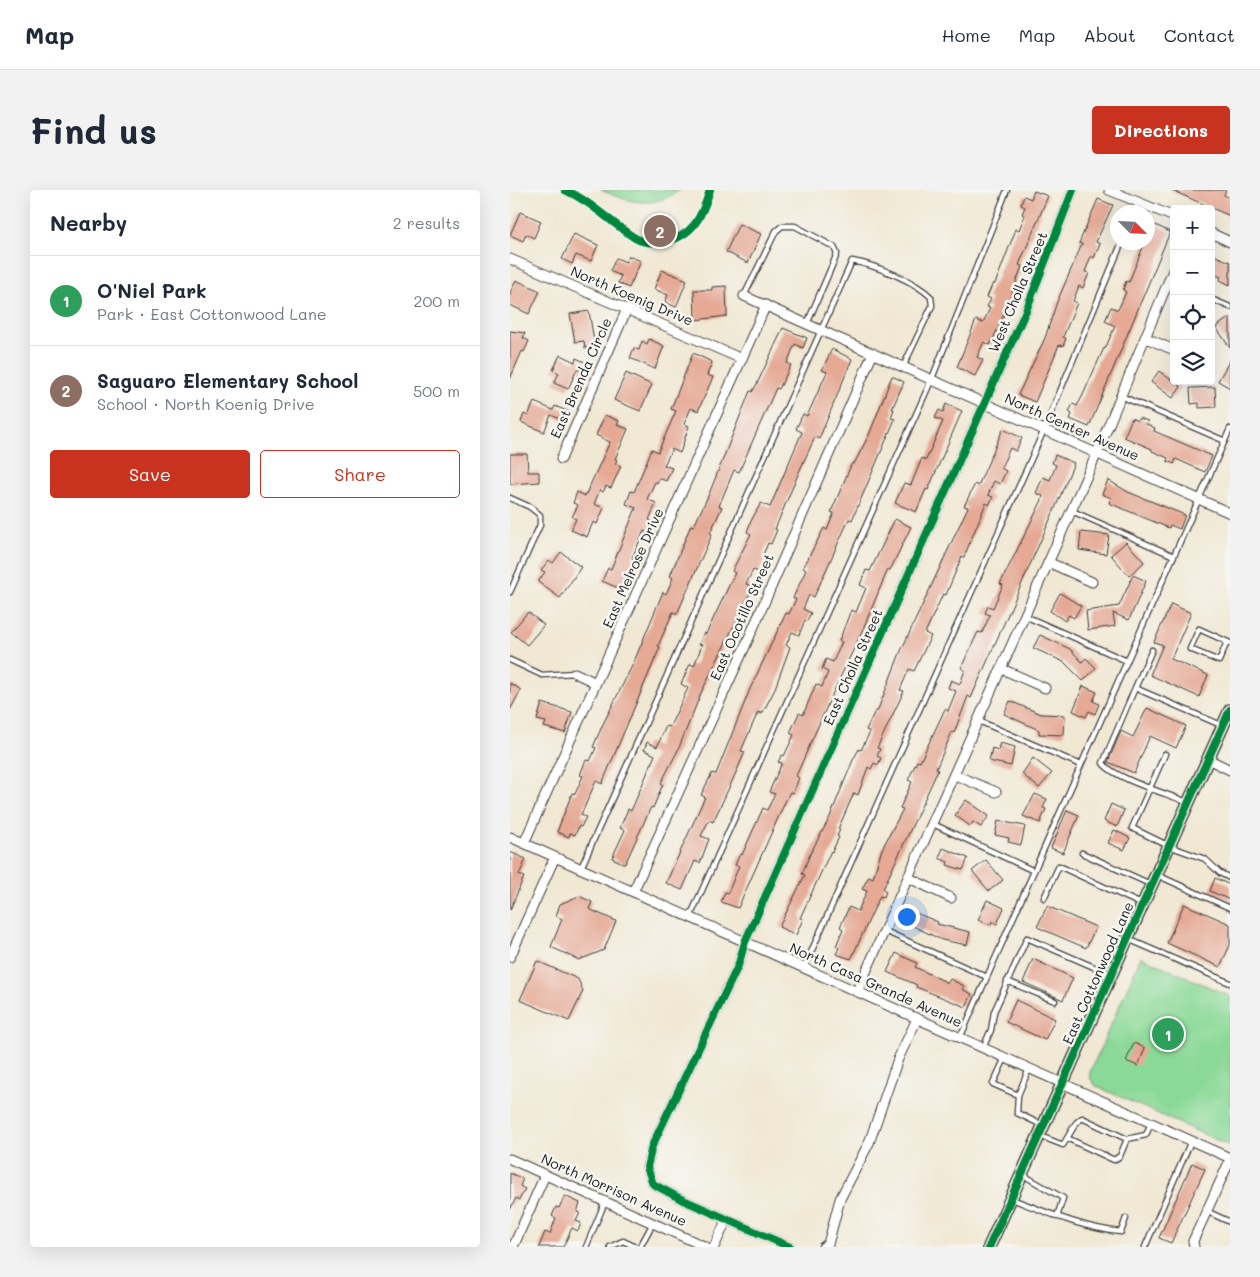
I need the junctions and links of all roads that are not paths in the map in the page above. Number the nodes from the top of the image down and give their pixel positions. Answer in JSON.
{"nodes":[{"id":1,"x":1006,"y":190,"type":"edge"},
{"id":2,"x":1073,"y":190,"type":"edge"},
{"id":3,"x":1109,"y":190,"type":"edge"},
{"id":4,"x":1138,"y":202,"type":"junction"},
{"id":5,"x":1137,"y":205,"type":"edge"},
{"id":6,"x":1170,"y":215,"type":"edge"},
{"id":7,"x":1215,"y":235,"type":"edge"},
{"id":8,"x":1230,"y":242,"type":"edge"},
{"id":9,"x":1119,"y":250,"type":"edge"},
{"id":10,"x":510,"y":259,"type":"edge"},
{"id":11,"x":1170,"y":284,"type":"edge"},
{"id":12,"x":744,"y":296,"type":"joint"},
{"id":13,"x":1215,"y":301,"type":"edge"},
{"id":14,"x":766,"y":305,"type":"junction"},
{"id":15,"x":1230,"y":307,"type":"edge"},
{"id":16,"x":627,"y":309,"type":"junction"},
{"id":17,"x":807,"y":324,"type":"junction"},
{"id":18,"x":821,"y":330,"type":"junction"},
{"id":19,"x":1146,"y":338,"type":"junction"},
{"id":20,"x":1170,"y":348,"type":"edge"},
{"id":21,"x":873,"y":353,"type":"junction"},
{"id":22,"x":742,"y":359,"type":"junction"},
{"id":23,"x":903,"y":368,"type":"junction"},
{"id":24,"x":931,"y":380,"type":"junction"},
{"id":25,"x":1121,"y":396,"type":"junction"},
{"id":26,"x":984,"y":403,"type":"junction"},
{"id":27,"x":1230,"y":429,"type":"edge"},
{"id":28,"x":1044,"y":430,"type":"junction"},
{"id":29,"x":1224,"y":441,"type":"junction"},
{"id":30,"x":1097,"y":453,"type":"junction"},
{"id":31,"x":561,"y":459,"type":"dead end"},
{"id":32,"x":510,"y":498,"type":"edge"},
{"id":33,"x":1199,"y":499,"type":"junction"},
{"id":34,"x":1071,"y":510,"type":"junction"},
{"id":35,"x":1230,"y":513,"type":"edge"},
{"id":36,"x":1174,"y":556,"type":"junction"},
{"id":37,"x":1048,"y":562,"type":"junction"},
{"id":38,"x":1092,"y":582,"type":"dead end"},
{"id":39,"x":510,"y":592,"type":"edge"},
{"id":40,"x":1025,"y":616,"type":"junction"},
{"id":41,"x":1229,"y":642,"type":"edge"},
{"id":42,"x":1152,"y":650,"type":"dead end"},
{"id":43,"x":510,"y":660,"type":"edge"},
{"id":44,"x":1127,"y":661,"type":"junction"},
{"id":45,"x":1002,"y":669,"type":"junction"},
{"id":46,"x":575,"y":673,"type":"joint"},
{"id":47,"x":596,"y":683,"type":"junction"},
{"id":48,"x":1045,"y":688,"type":"dead end"},
{"id":49,"x":1135,"y":688,"type":"junction"},
{"id":50,"x":1230,"y":710,"type":"edge"},
{"id":51,"x":979,"y":721,"type":"junction"},
{"id":52,"x":1223,"y":726,"type":"junction"},
{"id":53,"x":1165,"y":754,"type":"dead end"},
{"id":54,"x":1208,"y":759,"type":"junction"},
{"id":55,"x":1080,"y":765,"type":"junction"},
{"id":56,"x":1230,"y":770,"type":"edge"},
{"id":57,"x":955,"y":775,"type":"junction"},
{"id":58,"x":1150,"y":787,"type":"junction"},
{"id":59,"x":996,"y":792,"type":"dead end"},
{"id":60,"x":1188,"y":802,"type":"junction"},
{"id":61,"x":933,"y":824,"type":"junction"},
{"id":62,"x":510,"y":837,"type":"edge"},
{"id":63,"x":524,"y":843,"type":"junction"},
{"id":64,"x":1169,"y":846,"type":"junction"},
{"id":65,"x":1082,"y":853,"type":"dead end"},
{"id":66,"x":555,"y":857,"type":"junction"},
{"id":67,"x":581,"y":868,"type":"junction"},
{"id":68,"x":1034,"y":871,"type":"junction"},
{"id":69,"x":909,"y":878,"type":"junction"},
{"id":70,"x":1230,"y":878,"type":"edge"},
{"id":71,"x":1154,"y":880,"type":"junction"},
{"id":72,"x":633,"y":892,"type":"junction"},
{"id":73,"x":950,"y":898,"type":"dead end"},
{"id":74,"x":1044,"y":898,"type":"dead end"},
{"id":75,"x":1142,"y":905,"type":"junction"},
{"id":76,"x":1230,"y":908,"type":"edge"},
{"id":77,"x":690,"y":917,"type":"junction"},
{"id":78,"x":885,"y":931,"type":"junction"},
{"id":79,"x":1127,"y":938,"type":"junction"},
{"id":80,"x":745,"y":942,"type":"junction"},
{"id":81,"x":510,"y":957,"type":"edge"},
{"id":82,"x":804,"y":968,"type":"junction"},
{"id":83,"x":1111,"y":975,"type":"junction"},
{"id":84,"x":986,"y":977,"type":"junction"},
{"id":85,"x":1007,"y":981,"type":"junction"},
{"id":86,"x":1230,"y":983,"type":"edge"},
{"id":87,"x":857,"y":992,"type":"junction"},
{"id":88,"x":1055,"y":1001,"type":"dead end"},
{"id":89,"x":917,"y":1019,"type":"junction"},
{"id":90,"x":960,"y":1038,"type":"junction"},
{"id":91,"x":983,"y":1048,"type":"junction"},
{"id":92,"x":1005,"y":1058,"type":"junction"},
{"id":93,"x":1029,"y":1069,"type":"junction"},
{"id":94,"x":1062,"y":1084,"type":"junction"},
{"id":95,"x":1018,"y":1095,"type":"junction"},
{"id":96,"x":1151,"y":1123,"type":"junction"},
{"id":97,"x":1041,"y":1130,"type":"junction"},
{"id":98,"x":1069,"y":1139,"type":"junction"},
{"id":99,"x":1128,"y":1139,"type":"junction"},
{"id":100,"x":1191,"y":1141,"type":"junction"},
{"id":101,"x":510,"y":1159,"type":"edge"},
{"id":102,"x":1230,"y":1159,"type":"edge"},
{"id":103,"x":546,"y":1174,"type":"junction"},
{"id":104,"x":1022,"y":1174,"type":"junction"},
{"id":105,"x":1011,"y":1198,"type":"junction"},
{"id":106,"x":606,"y":1202,"type":"junction"},
{"id":107,"x":1206,"y":1211,"type":"junction"},
{"id":108,"x":1057,"y":1218,"type":"junction"},
{"id":109,"x":1126,"y":1218,"type":"dead end"},
{"id":110,"x":727,"y":1219,"type":"junction"},
{"id":111,"x":1230,"y":1222,"type":"edge"},
{"id":112,"x":653,"y":1223,"type":"junction"},
{"id":113,"x":513,"y":1247,"type":"edge"},
{"id":114,"x":586,"y":1247,"type":"edge"},
{"id":115,"x":610,"y":1247,"type":"edge"},
{"id":116,"x":639,"y":1247,"type":"edge"},
{"id":117,"x":706,"y":1247,"type":"edge"},
{"id":118,"x":714,"y":1247,"type":"edge"},
{"id":119,"x":790,"y":1247,"type":"edge"},
{"id":120,"x":823,"y":1247,"type":"edge"},
{"id":121,"x":990,"y":1247,"type":"edge"},
{"id":122,"x":1145,"y":1247,"type":"edge"},
{"id":123,"x":1194,"y":1247,"type":"edge"}],
"edges":[{"from":1,"to":24,"type":"lane"},
{"from":2,"to":26,"type":"street","name":"West Cholla Street"},
{"from":3,"to":4,"type":"street"},
{"from":4,"to":5,"type":"lane"},
{"from":4,"to":6,"type":"street"},
{"from":7,"to":8,"type":"street"},
{"from":9,"to":28,"type":"lane"},
{"from":10,"to":16,"type":"street","name":"North Koenig Drive"},
{"from":11,"to":19,"type":"street"},
{"from":12,"to":14,"type":"street","name":"North Center Avenue"},
{"from":12,"to":17,"type":"lane"},
{"from":13,"to":15,"type":"lane"},
{"from":14,"to":17,"type":"street","name":"North Center Avenue"},
{"from":14,"to":22,"type":"street","name":"East Melrose Drive"},
{"from":16,"to":22,"type":"street","name":"North Koenig Drive"},
{"from":16,"to":31,"type":"street","name":"East Brenda Circle"},
{"from":17,"to":18,"type":"street","name":"North Center Avenue"},
{"from":18,"to":21,"type":"street","name":"North Center Avenue"},
{"from":18,"to":23,"type":"lane"},
{"from":18,"to":67,"type":"lane"},
{"from":19,"to":20,"type":"street"},
{"from":19,"to":25,"type":"street"},
{"from":21,"to":23,"type":"street","name":"North Center Avenue"},
{"from":21,"to":72,"type":"street","name":"East Ocotillo Street"},
{"from":22,"to":47,"type":"street","name":"East Melrose Drive"},
{"from":23,"to":24,"type":"street","name":"North Center Avenue"},
{"from":24,"to":26,"type":"street","name":"North Center Avenue"},
{"from":24,"to":77,"type":"lane"},
{"from":25,"to":29,"type":"lane"},
{"from":25,"to":30,"type":"street"},
{"from":26,"to":28,"type":"street","name":"North Center Avenue"},
{"from":26,"to":80,"type":"street","name":"East Cholla Street"},
{"from":27,"to":29,"type":"lane"},
{"from":28,"to":30,"type":"street","name":"North Center Avenue"},
{"from":28,"to":82,"type":"lane"},
{"from":29,"to":33,"type":"lane"},
{"from":30,"to":33,"type":"street","name":"North Center Avenue"},
{"from":30,"to":34,"type":"street"},
{"from":32,"to":39,"type":"lane"},
{"from":33,"to":35,"type":"street","name":"North Center Avenue"},
{"from":33,"to":36,"type":"lane"},
{"from":34,"to":36,"type":"lane"},
{"from":34,"to":37,"type":"street"},
{"from":36,"to":44,"type":"lane"},
{"from":37,"to":38,"type":"street"},
{"from":37,"to":40,"type":"street"},
{"from":40,"to":44,"type":"lane"},
{"from":40,"to":45,"type":"street"},
{"from":41,"to":41,"type":"lane"},
{"from":42,"to":49,"type":"lane"},
{"from":43,"to":46,"type":"lane"},
{"from":44,"to":55,"type":"lane"},
{"from":45,"to":48,"type":"street"},
{"from":45,"to":51,"type":"street"},
{"from":46,"to":47,"type":"street"},
{"from":47,"to":63,"type":"street","name":"East Melrose Drive"},
{"from":49,"to":52,"type":"lane"},
{"from":49,"to":58,"type":"lane"},
{"from":50,"to":52,"type":"main road","name":"East Cottonwood Lane"},
{"from":51,"to":55,"type":"lane"},
{"from":51,"to":57,"type":"street"},
{"from":52,"to":54,"type":"main road","name":"East Cottonwood Lane"},
{"from":53,"to":58,"type":"lane"},
{"from":54,"to":56,"type":"street"},
{"from":54,"to":60,"type":"main road","name":"East Cottonwood Lane"},
{"from":55,"to":68,"type":"lane"},
{"from":57,"to":59,"type":"street"},
{"from":57,"to":61,"type":"street"},
{"from":58,"to":60,"type":"lane"},
{"from":58,"to":64,"type":"lane"},
{"from":60,"to":64,"type":"main road","name":"East Cottonwood Lane"},
{"from":61,"to":68,"type":"lane"},
{"from":61,"to":69,"type":"street"},
{"from":62,"to":63,"type":"street","name":"North Casa Grande Avenue"},
{"from":63,"to":66,"type":"street","name":"North Casa Grande Avenue"},
{"from":64,"to":70,"type":"lane"},
{"from":64,"to":71,"type":"main road","name":"East Cottonwood Lane"},
{"from":65,"to":71,"type":"lane"},
{"from":66,"to":67,"type":"street","name":"North Casa Grande Avenue"},
{"from":66,"to":81,"type":"street"},
{"from":67,"to":72,"type":"street","name":"North Casa Grande Avenue"},
{"from":68,"to":84,"type":"lane"},
{"from":69,"to":73,"type":"street"},
{"from":69,"to":78,"type":"street"},
{"from":71,"to":75,"type":"main road","name":"East Cottonwood Lane"},
{"from":71,"to":76,"type":"lane"},
{"from":72,"to":77,"type":"street","name":"North Casa Grande Avenue"},
{"from":74,"to":75,"type":"lane"},
{"from":75,"to":79,"type":"main road","name":"East Cottonwood Lane"},
{"from":77,"to":80,"type":"street","name":"North Casa Grande Avenue"},
{"from":78,"to":84,"type":"lane"},
{"from":78,"to":87,"type":"street"},
{"from":79,"to":83,"type":"main road","name":"East Cottonwood Lane"},
{"from":79,"to":86,"type":"lane"},
{"from":80,"to":82,"type":"street","name":"North Casa Grande Avenue"},
{"from":80,"to":110,"type":"street","name":"East Cholla Street"},
{"from":82,"to":87,"type":"street","name":"North Casa Grande Avenue"},
{"from":83,"to":85,"type":"lane"},
{"from":83,"to":94,"type":"main road","name":"East Cottonwood Lane"},
{"from":84,"to":90,"type":"lane"},
{"from":85,"to":88,"type":"lane"},
{"from":85,"to":91,"type":"lane"},
{"from":87,"to":89,"type":"street","name":"North Casa Grande Avenue"},
{"from":89,"to":90,"type":"street","name":"North Casa Grande Avenue"},
{"from":89,"to":120,"type":"street"},
{"from":90,"to":91,"type":"street","name":"North Casa Grande Avenue"},
{"from":91,"to":92,"type":"street","name":"North Casa Grande Avenue"},
{"from":92,"to":93,"type":"street","name":"North Casa Grande Avenue"},
{"from":92,"to":95,"type":"lane"},
{"from":93,"to":94,"type":"street","name":"North Casa Grande Avenue"},
{"from":93,"to":95,"type":"lane"},
{"from":94,"to":96,"type":"street","name":"North Casa Grande Avenue"},
{"from":94,"to":97,"type":"main road","name":"East Cottonwood Lane"},
{"from":95,"to":97,"type":"lane"},
{"from":96,"to":99,"type":"lane"},
{"from":96,"to":100,"type":"street","name":"North Casa Grande Avenue"},
{"from":97,"to":98,"type":"lane"},
{"from":97,"to":104,"type":"main road","name":"East Cottonwood Lane"},
{"from":98,"to":99,"type":"lane"},
{"from":98,"to":99,"type":"lane"},
{"from":100,"to":102,"type":"street","name":"North Casa Grande Avenue"},
{"from":100,"to":122,"type":"lane"},
{"from":101,"to":103,"type":"street","name":"North Morrison Avenue"},
{"from":102,"to":107,"type":"street"},
{"from":103,"to":106,"type":"street","name":"North Morrison Avenue"},
{"from":103,"to":113,"type":"street"},
{"from":104,"to":105,"type":"main road","name":"East Cottonwood Lane"},
{"from":104,"to":108,"type":"lane"},
{"from":105,"to":108,"type":"lane"},
{"from":105,"to":121,"type":"main road","name":"East Cottonwood Lane"},
{"from":106,"to":112,"type":"street","name":"North Morrison Avenue"},
{"from":106,"to":114,"type":"lane"},
{"from":107,"to":111,"type":"lane"},
{"from":107,"to":123,"type":"street"},
{"from":108,"to":109,"type":"lane"},
{"from":110,"to":118,"type":"street"},
{"from":110,"to":119,"type":"street","name":"East Cholla Street"},
{"from":112,"to":116,"type":"lane"},
{"from":112,"to":117,"type":"street","name":"North Morrison Avenue"},
{"from":115,"to":116,"type":"lane"}]}
